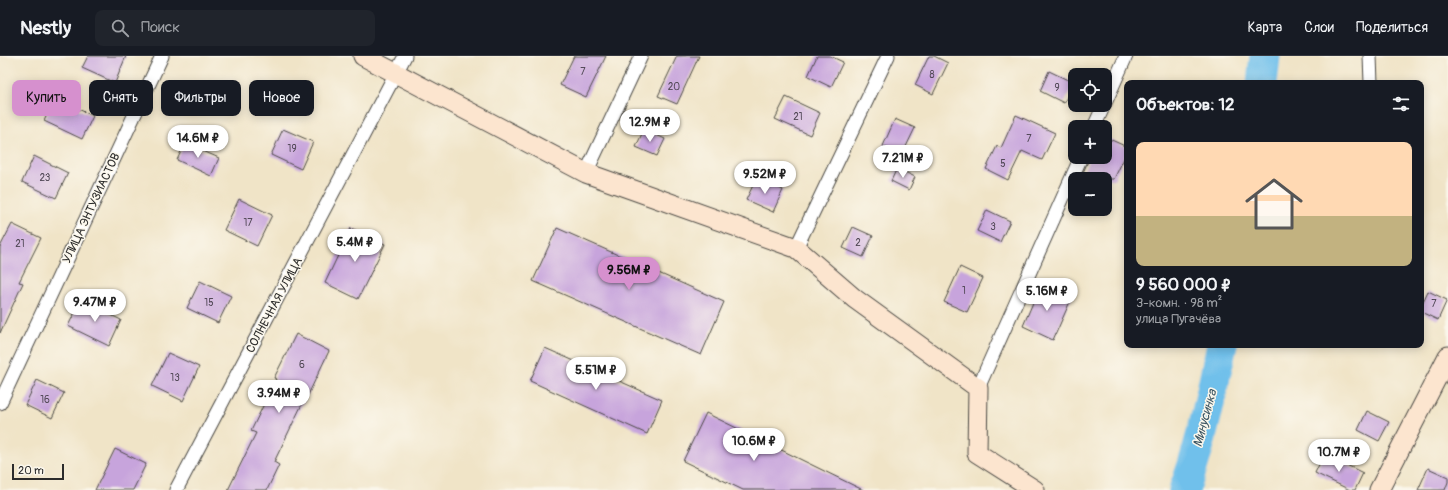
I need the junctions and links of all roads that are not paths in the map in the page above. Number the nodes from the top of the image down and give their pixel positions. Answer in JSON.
{"nodes":[{"id":1,"x":162,"y":56,"type":"edge"},
{"id":2,"x":363,"y":56,"type":"edge"},
{"id":3,"x":405,"y":56,"type":"edge"},
{"id":4,"x":641,"y":56,"type":"edge"},
{"id":5,"x":888,"y":56,"type":"edge"},
{"id":6,"x":1126,"y":56,"type":"edge"},
{"id":7,"x":1370,"y":56,"type":"edge"},
{"id":8,"x":397,"y":74,"type":"junction"},
{"id":9,"x":1371,"y":80,"type":"edge"},
{"id":10,"x":1112,"y":88,"type":"edge"},
{"id":11,"x":1078,"y":164,"type":"edge"},
{"id":12,"x":586,"y":173,"type":"junction"},
{"id":13,"x":796,"y":248,"type":"junction"},
{"id":14,"x":1448,"y":356,"type":"edge"},
{"id":15,"x":978,"y":388,"type":"junction"},
{"id":16,"x":0,"y":403,"type":"edge"},
{"id":17,"x":176,"y":490,"type":"edge"},
{"id":18,"x":1036,"y":490,"type":"edge"},
{"id":19,"x":1379,"y":490,"type":"edge"}],
"edges":[{"from":1,"to":16,"type":"street","name":"УЛИЦА ЭНТУЗИАСТОВ"},
{"from":2,"to":8,"type":"street"},
{"from":3,"to":8,"type":"street","name":"СОЛНЕЧНАЯ УЛИЦА"},
{"from":4,"to":12,"type":"street"},
{"from":5,"to":13,"type":"street"},
{"from":6,"to":10,"type":"street"},
{"from":7,"to":9,"type":"street"},
{"from":8,"to":12,"type":"street"},
{"from":8,"to":17,"type":"street","name":"СОЛНЕЧНАЯ УЛИЦА"},
{"from":11,"to":15,"type":"street"},
{"from":12,"to":13,"type":"street"},
{"from":13,"to":15,"type":"street"},
{"from":14,"to":19,"type":"street"},
{"from":15,"to":18,"type":"street"}]}
